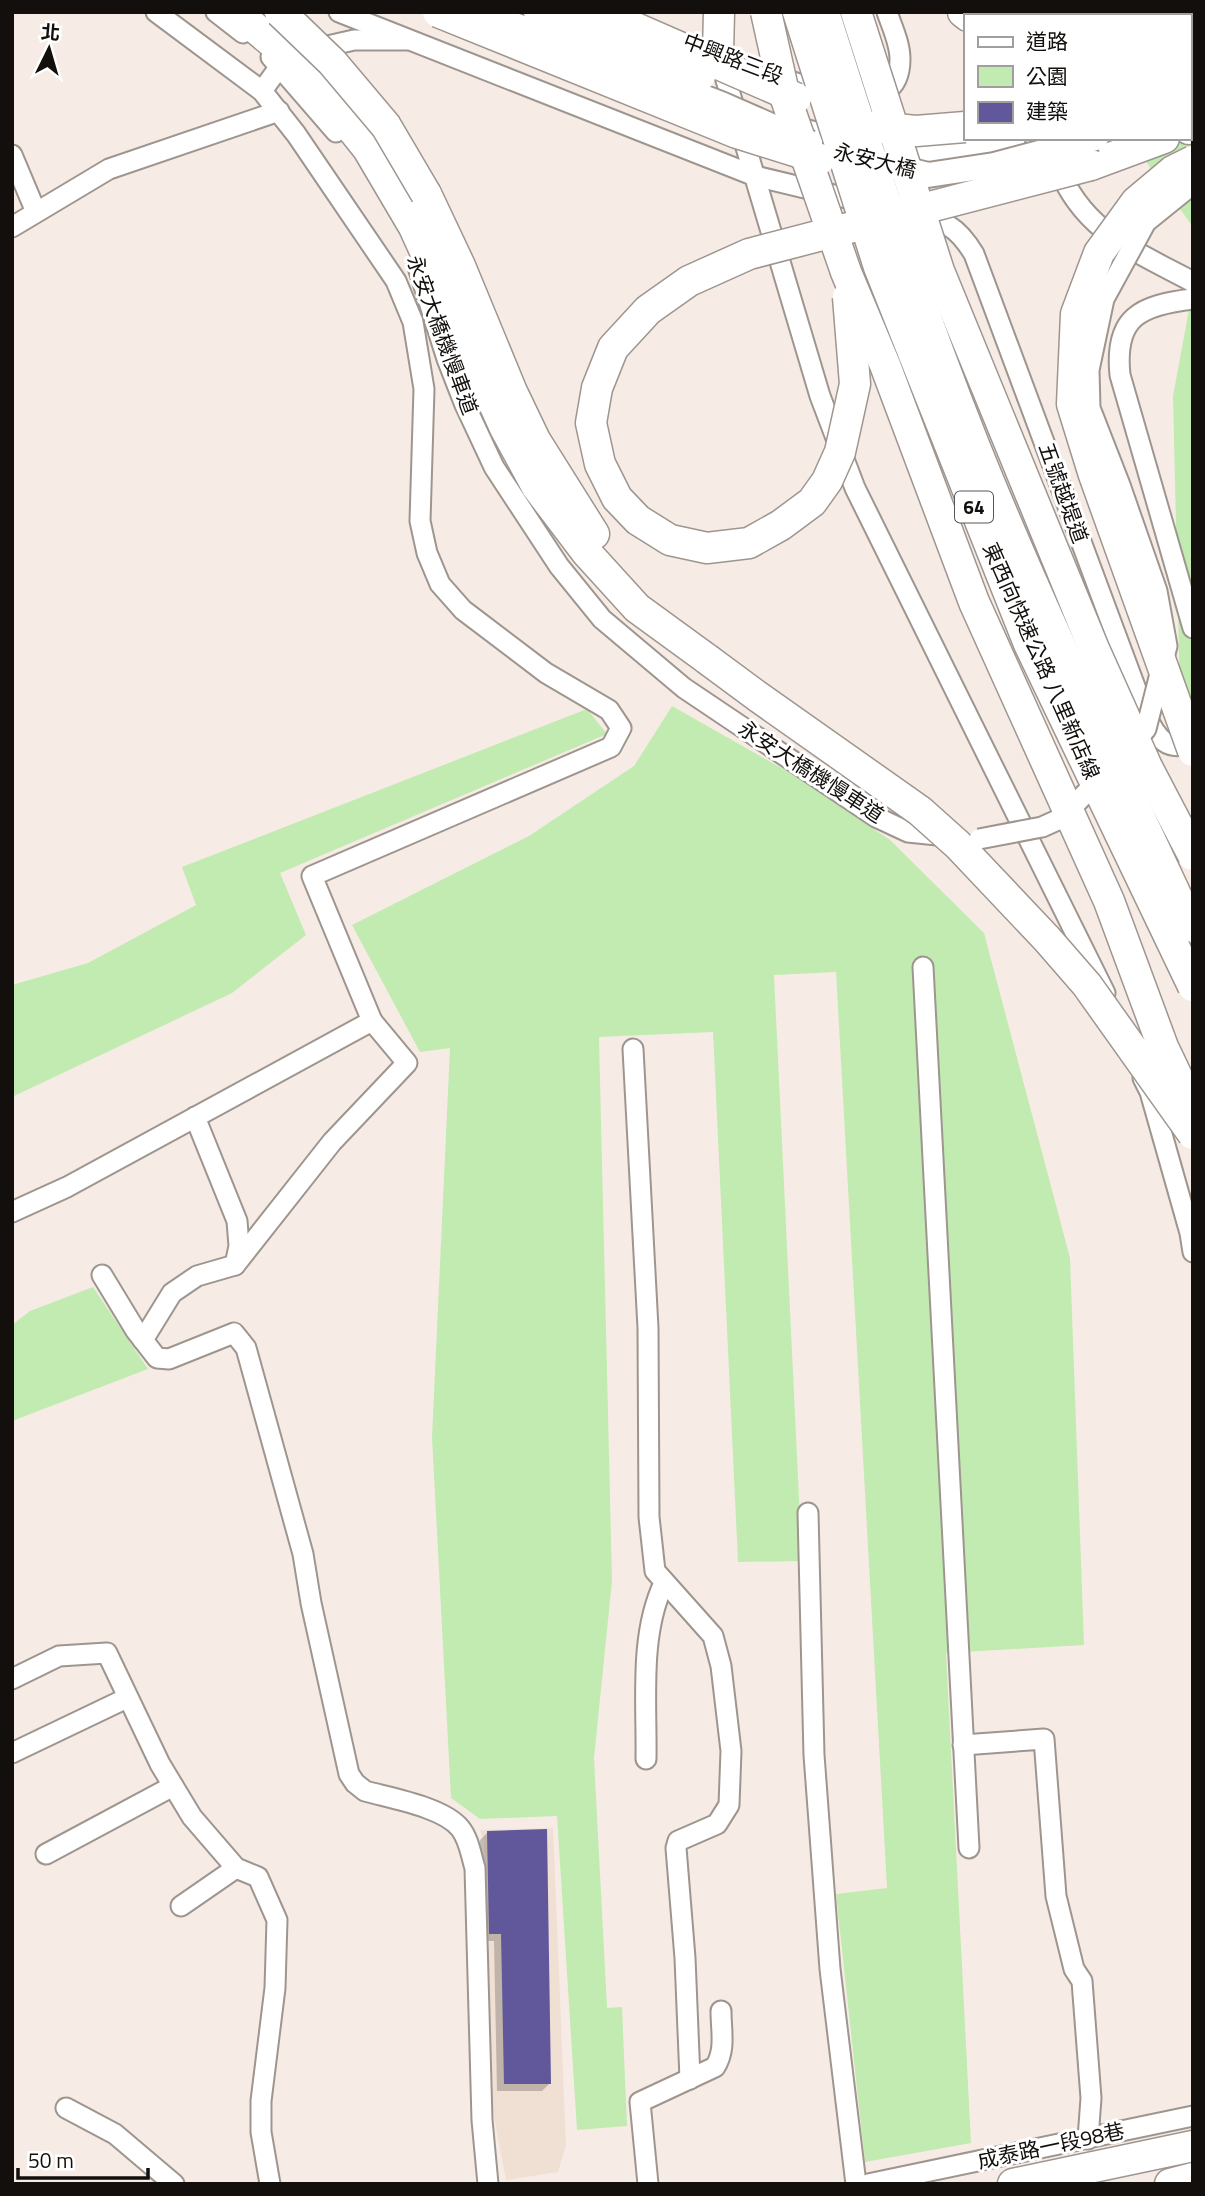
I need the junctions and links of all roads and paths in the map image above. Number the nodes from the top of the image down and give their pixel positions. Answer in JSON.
{"nodes":[{"id":1,"x":156,"y":12,"type":"edge"},
{"id":2,"x":216,"y":12,"type":"edge"},
{"id":3,"x":236,"y":12,"type":"edge"},
{"id":4,"x":280,"y":12,"type":"edge"},
{"id":5,"x":339,"y":12,"type":"edge"},
{"id":6,"x":438,"y":12,"type":"edge"},
{"id":7,"x":481,"y":12,"type":"edge"},
{"id":8,"x":539,"y":12,"type":"edge"},
{"id":9,"x":599,"y":12,"type":"edge"},
{"id":10,"x":617,"y":12,"type":"edge"},
{"id":11,"x":706,"y":12,"type":"edge"},
{"id":12,"x":719,"y":12,"type":"edge"},
{"id":13,"x":766,"y":12,"type":"edge"},
{"id":14,"x":797,"y":12,"type":"edge"},
{"id":15,"x":824,"y":12,"type":"edge"},
{"id":16,"x":856,"y":12,"type":"edge"},
{"id":17,"x":887,"y":12,"type":"edge"},
{"id":18,"x":407,"y":40,"type":"junction"},
{"id":19,"x":719,"y":53,"type":"junction"},
{"id":20,"x":284,"y":60,"type":"junction"},
{"id":21,"x":262,"y":91,"type":"junction"},
{"id":22,"x":279,"y":111,"type":"junction"},
{"id":23,"x":740,"y":114,"type":"junction"},
{"id":24,"x":964,"y":127,"type":"edge"},
{"id":25,"x":1005,"y":140,"type":"edge"},
{"id":26,"x":1048,"y":140,"type":"edge"},
{"id":27,"x":1088,"y":140,"type":"edge"},
{"id":28,"x":1159,"y":140,"type":"edge"},
{"id":29,"x":863,"y":148,"type":"junction"},
{"id":30,"x":12,"y":155,"type":"edge"},
{"id":31,"x":1193,"y":161,"type":"edge"},
{"id":32,"x":928,"y":175,"type":"junction"},
{"id":33,"x":16,"y":176,"type":"edge"},
{"id":34,"x":755,"y":176,"type":"junction"},
{"id":35,"x":1193,"y":184,"type":"edge"},
{"id":36,"x":36,"y":212,"type":"junction"},
{"id":37,"x":12,"y":227,"type":"edge"},
{"id":38,"x":846,"y":272,"type":"junction"},
{"id":39,"x":1193,"y":282,"type":"edge"},
{"id":40,"x":1193,"y":299,"type":"edge"},
{"id":41,"x":1193,"y":628,"type":"edge"},
{"id":42,"x":707,"y":659,"type":"junction"},
{"id":43,"x":1193,"y":742,"type":"edge"},
{"id":44,"x":1193,"y":751,"type":"edge"},
{"id":45,"x":1193,"y":855,"type":"edge"},
{"id":46,"x":1193,"y":926,"type":"edge"},
{"id":47,"x":923,"y":967,"type":"dead end"},
{"id":48,"x":1193,"y":986,"type":"edge"},
{"id":49,"x":372,"y":1021,"type":"junction"},
{"id":50,"x":633,"y":1049,"type":"dead end"},
{"id":51,"x":1193,"y":1110,"type":"edge"},
{"id":52,"x":195,"y":1118,"type":"junction"},
{"id":53,"x":1193,"y":1134,"type":"edge"},
{"id":54,"x":12,"y":1213,"type":"edge"},
{"id":55,"x":1193,"y":1252,"type":"edge"},
{"id":56,"x":235,"y":1265,"type":"junction"},
{"id":57,"x":102,"y":1275,"type":"dead end"},
{"id":58,"x":143,"y":1340,"type":"junction"},
{"id":59,"x":808,"y":1513,"type":"dead end"},
{"id":60,"x":664,"y":1583,"type":"junction"},
{"id":61,"x":12,"y":1679,"type":"edge"},
{"id":62,"x":127,"y":1698,"type":"junction"},
{"id":63,"x":964,"y":1745,"type":"junction"},
{"id":64,"x":12,"y":1753,"type":"edge"},
{"id":65,"x":646,"y":1759,"type":"dead end"},
{"id":66,"x":173,"y":1786,"type":"junction"},
{"id":67,"x":969,"y":1848,"type":"dead end"},
{"id":68,"x":46,"y":1854,"type":"dead end"},
{"id":69,"x":236,"y":1868,"type":"junction"},
{"id":70,"x":181,"y":1906,"type":"dead end"},
{"id":71,"x":720,"y":2011,"type":"dead end"},
{"id":72,"x":690,"y":2079,"type":"junction"},
{"id":73,"x":66,"y":2108,"type":"dead end"},
{"id":74,"x":1193,"y":2116,"type":"edge"},
{"id":75,"x":1088,"y":2139,"type":"junction"},
{"id":76,"x":1193,"y":2146,"type":"edge"},
{"id":77,"x":1193,"y":2178,"type":"edge"},
{"id":78,"x":174,"y":2184,"type":"edge"},
{"id":79,"x":270,"y":2184,"type":"edge"},
{"id":80,"x":488,"y":2184,"type":"edge"},
{"id":81,"x":649,"y":2184,"type":"edge"},
{"id":82,"x":856,"y":2184,"type":"edge"},
{"id":83,"x":868,"y":2184,"type":"edge"},
{"id":84,"x":1013,"y":2184,"type":"edge"},
{"id":85,"x":1170,"y":2184,"type":"edge"}],
"edges":[{"from":1,"to":21,"type":"street"},
{"from":2,"to":20,"type":"street","name":"永安大橋機慢車道"},
{"from":3,"to":20,"type":"highway"},
{"from":4,"to":42,"type":"highway","bridge":true},
{"from":5,"to":18,"type":"street"},
{"from":6,"to":32,"type":"highway","bridge":true},
{"from":7,"to":23,"type":"main road","name":"永安大橋","bridge":true},
{"from":8,"to":29,"type":"highway","bridge":true},
{"from":9,"to":24,"type":"highway","bridge":true},
{"from":10,"to":19,"type":"street","name":"中興路三段"},
{"from":11,"to":19,"type":"street"},
{"from":12,"to":19,"type":"highway"},
{"from":13,"to":38,"type":"highway","bridge":true},
{"from":14,"to":48,"type":"highway","name":"東西向快速公路 八里新店線","number":"64","bridge":true},
{"from":15,"to":46,"type":"highway","name":"東西向快速公路 八里新店線","number":"64","bridge":true},
{"from":16,"to":45,"type":"highway","bridge":true},
{"from":17,"to":19,"type":"street","name":"中興路三段"},
{"from":18,"to":20,"type":"street"},
{"from":18,"to":34,"type":"street"},
{"from":19,"to":34,"type":"street"},
{"from":20,"to":21,"type":"street"},
{"from":20,"to":35,"type":"street","name":"永安大橋機慢車道","bridge":true},
{"from":20,"to":42,"type":"highway"},
{"from":21,"to":22,"type":"street"},
{"from":22,"to":36,"type":"street"},
{"from":22,"to":49,"type":"street"},
{"from":23,"to":29,"type":"main road","name":"永安大橋","bridge":true},
{"from":23,"to":32,"type":"main road","name":"永安大橋","bridge":true},
{"from":25,"to":29,"type":"main road","name":"永安大橋","bridge":true},
{"from":26,"to":39,"type":"street"},
{"from":27,"to":32,"type":"main road","name":"永安大橋","bridge":true},
{"from":28,"to":38,"type":"highway","bridge":true},
{"from":30,"to":33,"type":"street"},
{"from":31,"to":44,"type":"highway","bridge":true},
{"from":33,"to":36,"type":"street"},
{"from":34,"to":43,"type":"street","name":"五號越堤道"},
{"from":34,"to":55,"type":"street"},
{"from":36,"to":37,"type":"street"},
{"from":38,"to":51,"type":"highway","bridge":true},
{"from":40,"to":41,"type":"street"},
{"from":42,"to":53,"type":"highway","bridge":true},
{"from":47,"to":63,"type":"street"},
{"from":49,"to":52,"type":"street"},
{"from":49,"to":56,"type":"street"},
{"from":50,"to":60,"type":"street"},
{"from":52,"to":54,"type":"street"},
{"from":52,"to":56,"type":"street"},
{"from":56,"to":58,"type":"street"},
{"from":57,"to":58,"type":"street"},
{"from":58,"to":80,"type":"street"},
{"from":59,"to":82,"type":"street"},
{"from":60,"to":65,"type":"street"},
{"from":60,"to":72,"type":"street"},
{"from":61,"to":62,"type":"street"},
{"from":62,"to":64,"type":"street"},
{"from":62,"to":66,"type":"street"},
{"from":63,"to":67,"type":"street"},
{"from":63,"to":75,"type":"street"},
{"from":66,"to":68,"type":"street"},
{"from":66,"to":69,"type":"street"},
{"from":69,"to":70,"type":"street"},
{"from":69,"to":79,"type":"street"},
{"from":71,"to":72,"type":"street"},
{"from":72,"to":81,"type":"street"},
{"from":73,"to":78,"type":"street"},
{"from":74,"to":75,"type":"street","name":"成泰路一段98巷"},
{"from":75,"to":83,"type":"street","name":"成泰路一段98巷"},
{"from":76,"to":84,"type":"highway"},
{"from":77,"to":85,"type":"highway"}]}
